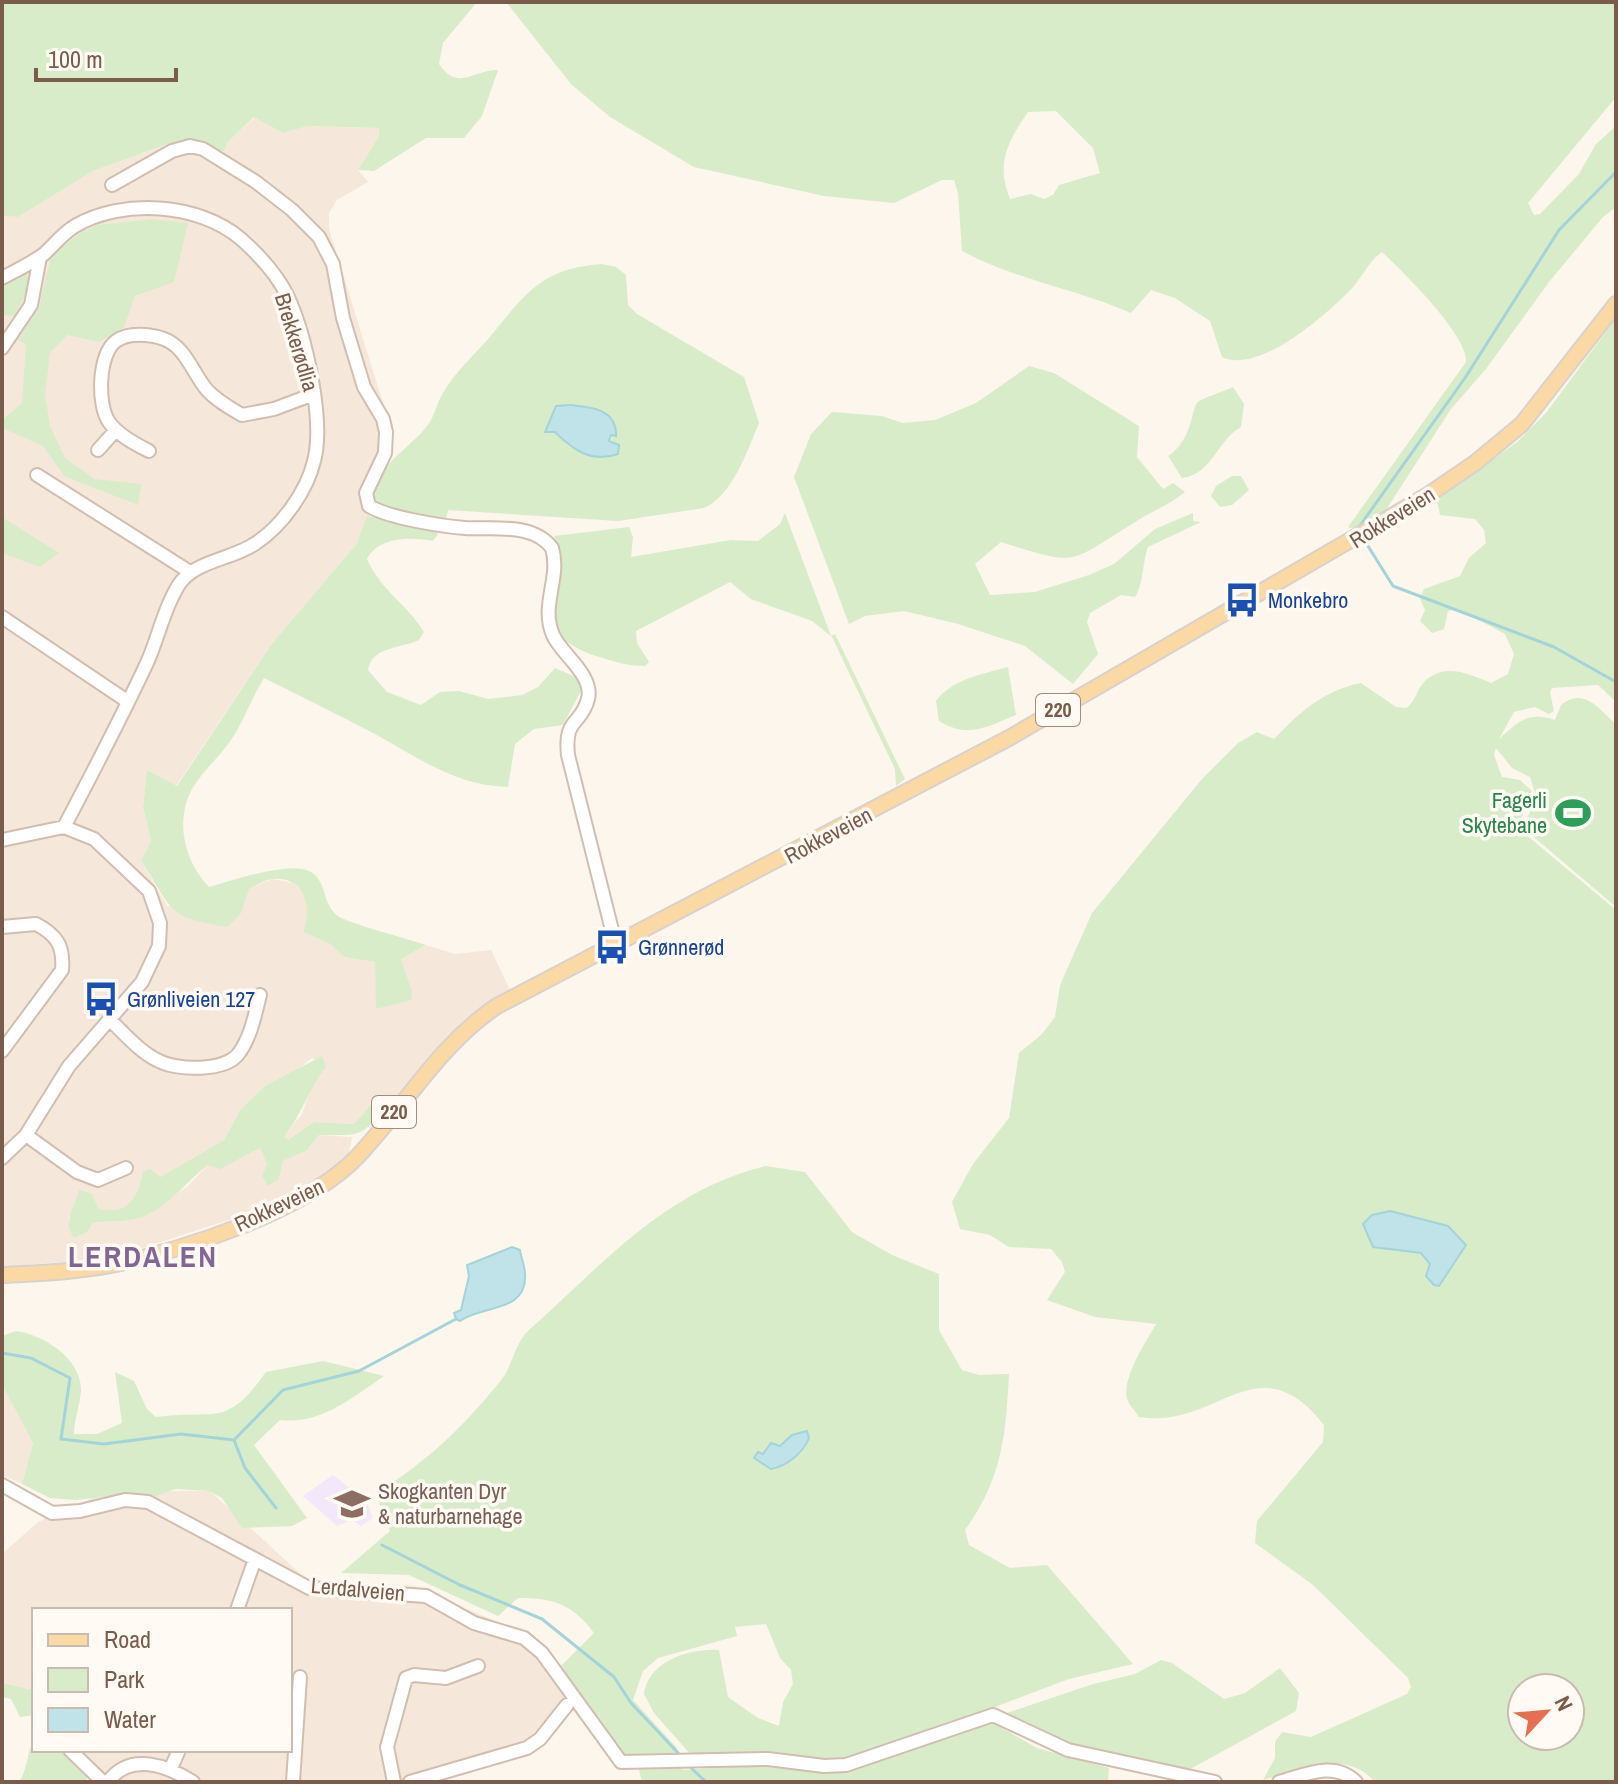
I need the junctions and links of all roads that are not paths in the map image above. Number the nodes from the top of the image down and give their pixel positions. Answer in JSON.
{"nodes":[{"id":1,"x":112,"y":185,"type":"dead end"},
{"id":2,"x":40,"y":257,"type":"junction"},
{"id":3,"x":2,"y":278,"type":"edge"},
{"id":4,"x":1616,"y":304,"type":"edge"},
{"id":5,"x":2,"y":348,"type":"edge"},
{"id":6,"x":314,"y":394,"type":"junction"},
{"id":7,"x":116,"y":430,"type":"junction"},
{"id":8,"x":98,"y":450,"type":"dead end"},
{"id":9,"x":149,"y":451,"type":"dead end"},
{"id":10,"x":37,"y":475,"type":"dead end"},
{"id":11,"x":190,"y":572,"type":"junction"},
{"id":12,"x":2,"y":617,"type":"edge"},
{"id":13,"x":127,"y":701,"type":"junction"},
{"id":14,"x":64,"y":827,"type":"junction"},
{"id":15,"x":2,"y":840,"type":"edge"},
{"id":16,"x":2,"y":927,"type":"edge"},
{"id":17,"x":616,"y":946,"type":"junction"},
{"id":18,"x":260,"y":995,"type":"dead end"},
{"id":19,"x":110,"y":1020,"type":"junction"},
{"id":20,"x":2,"y":1051,"type":"edge"},
{"id":21,"x":26,"y":1135,"type":"junction"},
{"id":22,"x":2,"y":1158,"type":"edge"},
{"id":23,"x":126,"y":1168,"type":"dead end"},
{"id":24,"x":2,"y":1275,"type":"edge"},
{"id":25,"x":2,"y":1485,"type":"edge"},
{"id":26,"x":255,"y":1559,"type":"junction"},
{"id":27,"x":238,"y":1608,"type":"edge"},
{"id":28,"x":478,"y":1666,"type":"dead end"},
{"id":29,"x":300,"y":1677,"type":"dead end"},
{"id":30,"x":570,"y":1700,"type":"junction"},
{"id":31,"x":72,"y":1752,"type":"edge"},
{"id":32,"x":178,"y":1752,"type":"edge"},
{"id":33,"x":171,"y":1768,"type":"junction"},
{"id":34,"x":105,"y":1782,"type":"edge"},
{"id":35,"x":193,"y":1782,"type":"edge"},
{"id":36,"x":293,"y":1782,"type":"edge"},
{"id":37,"x":394,"y":1782,"type":"edge"},
{"id":38,"x":410,"y":1782,"type":"edge"},
{"id":39,"x":1215,"y":1782,"type":"edge"},
{"id":40,"x":1279,"y":1782,"type":"edge"},
{"id":41,"x":1356,"y":1782,"type":"edge"}],
"edges":[{"from":1,"to":17,"type":"street"},
{"from":2,"to":3,"type":"street","name":"Brekkerødlia"},
{"from":2,"to":5,"type":"street"},
{"from":2,"to":6,"type":"street","name":"Brekkerødlia"},
{"from":4,"to":17,"type":"main road","name":"Rokkeveien","number":"220"},
{"from":6,"to":7,"type":"street"},
{"from":6,"to":11,"type":"street","name":"Brekkerødlia"},
{"from":7,"to":8,"type":"street"},
{"from":7,"to":9,"type":"street"},
{"from":10,"to":11,"type":"street"},
{"from":11,"to":13,"type":"street"},
{"from":12,"to":13,"type":"street"},
{"from":13,"to":14,"type":"street"},
{"from":14,"to":15,"type":"street"},
{"from":14,"to":19,"type":"street"},
{"from":16,"to":20,"type":"street"},
{"from":17,"to":24,"type":"main road","name":"Rokkeveien","number":"220"},
{"from":18,"to":19,"type":"street"},
{"from":19,"to":21,"type":"street"},
{"from":21,"to":22,"type":"street"},
{"from":21,"to":23,"type":"street"},
{"from":25,"to":26,"type":"street","name":"Lerdalveien"},
{"from":26,"to":27,"type":"street"},
{"from":26,"to":30,"type":"street","name":"Lerdalveien"},
{"from":28,"to":37,"type":"street"},
{"from":29,"to":36,"type":"street"},
{"from":30,"to":38,"type":"street"},
{"from":30,"to":39,"type":"street","name":"Lerdalveien"},
{"from":31,"to":34,"type":"street"},
{"from":32,"to":33,"type":"street"},
{"from":33,"to":34,"type":"street"},
{"from":33,"to":35,"type":"street"},
{"from":40,"to":41,"type":"street"}]}
